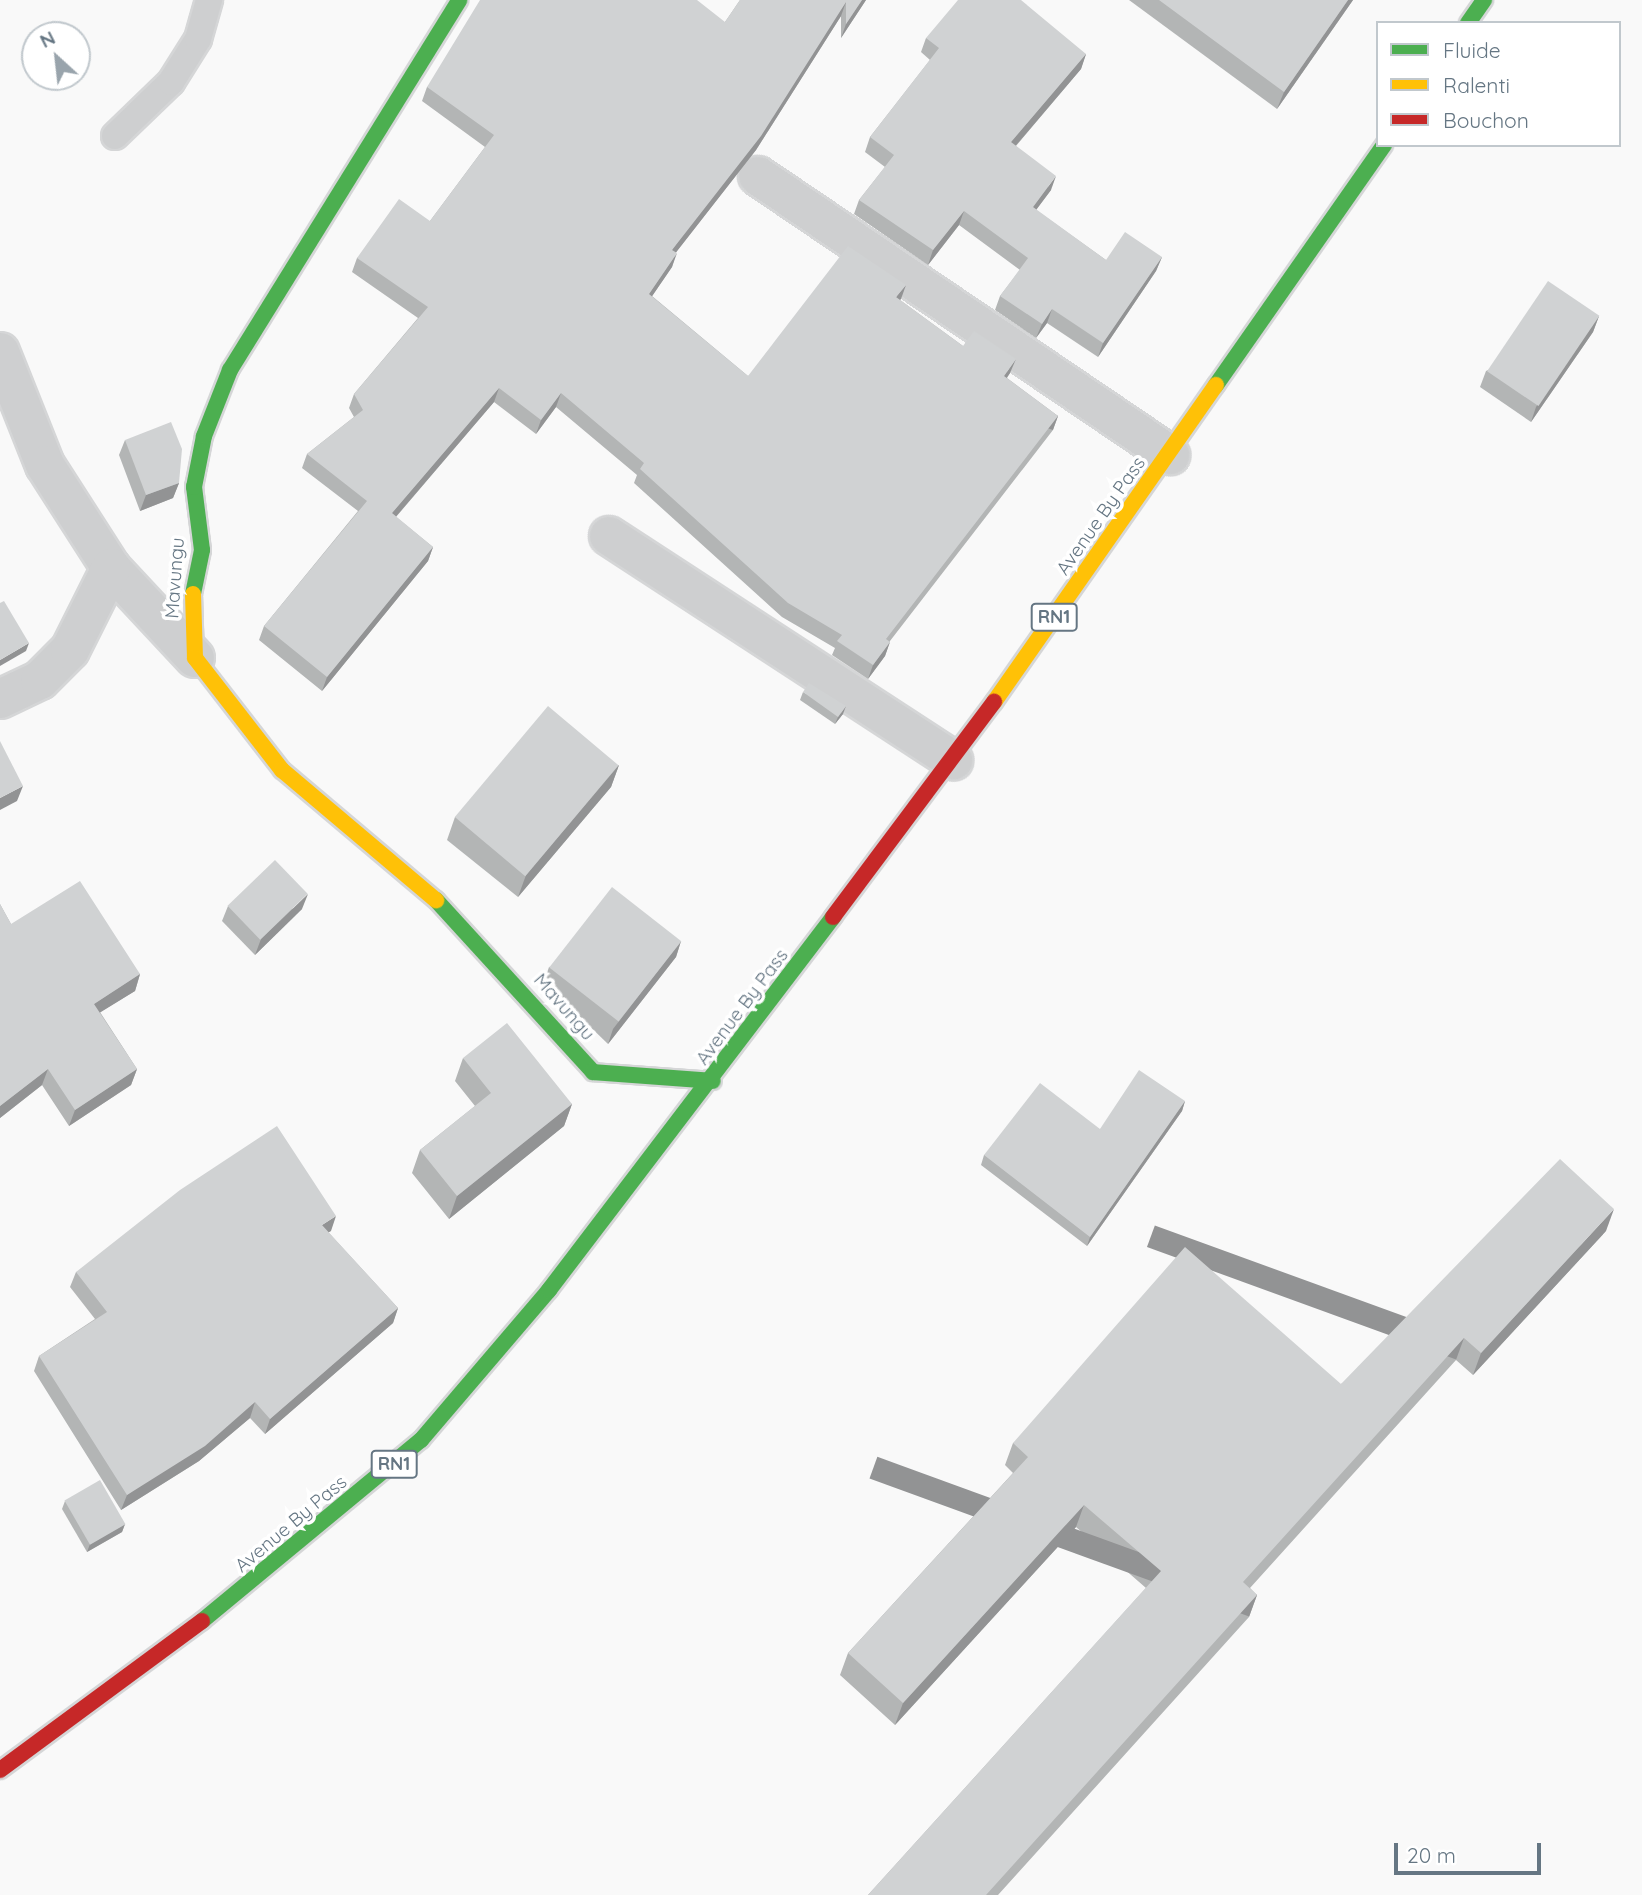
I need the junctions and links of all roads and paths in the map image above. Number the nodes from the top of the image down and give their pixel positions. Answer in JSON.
{"nodes":[{"id":1,"x":209,"y":0,"type":"edge"},
{"id":2,"x":459,"y":0,"type":"edge"},
{"id":3,"x":1484,"y":0,"type":"edge"},
{"id":4,"x":1469,"y":21,"type":"edge"},
{"id":5,"x":115,"y":136,"type":"dead end"},
{"id":6,"x":1383,"y":147,"type":"edge"},
{"id":7,"x":758,"y":176,"type":"dead end"},
{"id":8,"x":0,"y":352,"type":"edge"},
{"id":9,"x":1170,"y":455,"type":"junction"},
{"id":10,"x":609,"y":536,"type":"dead end"},
{"id":11,"x":111,"y":568,"type":"junction"},
{"id":12,"x":195,"y":658,"type":"junction"},
{"id":13,"x":0,"y":699,"type":"edge"},
{"id":14,"x":953,"y":760,"type":"junction"},
{"id":15,"x":713,"y":1081,"type":"junction"},
{"id":16,"x":0,"y":1770,"type":"edge"}],
"edges":[{"from":1,"to":5,"type":"lane"},
{"from":2,"to":12,"type":"main road","name":"Mavungu"},
{"from":3,"to":4,"type":"main road"},
{"from":6,"to":9,"type":"main road","name":"Avenue By Pass","number":"RN1"},
{"from":7,"to":9,"type":"street"},
{"from":8,"to":11,"type":"street"},
{"from":9,"to":14,"type":"main road","name":"Avenue By Pass","number":"RN1"},
{"from":10,"to":14,"type":"street"},
{"from":11,"to":12,"type":"street"},
{"from":11,"to":13,"type":"street"},
{"from":12,"to":15,"type":"main road","name":"Mavungu"},
{"from":14,"to":15,"type":"main road","name":"Avenue By Pass","number":"RN1"},
{"from":15,"to":16,"type":"main road","name":"Avenue By Pass","number":"RN1"}]}
